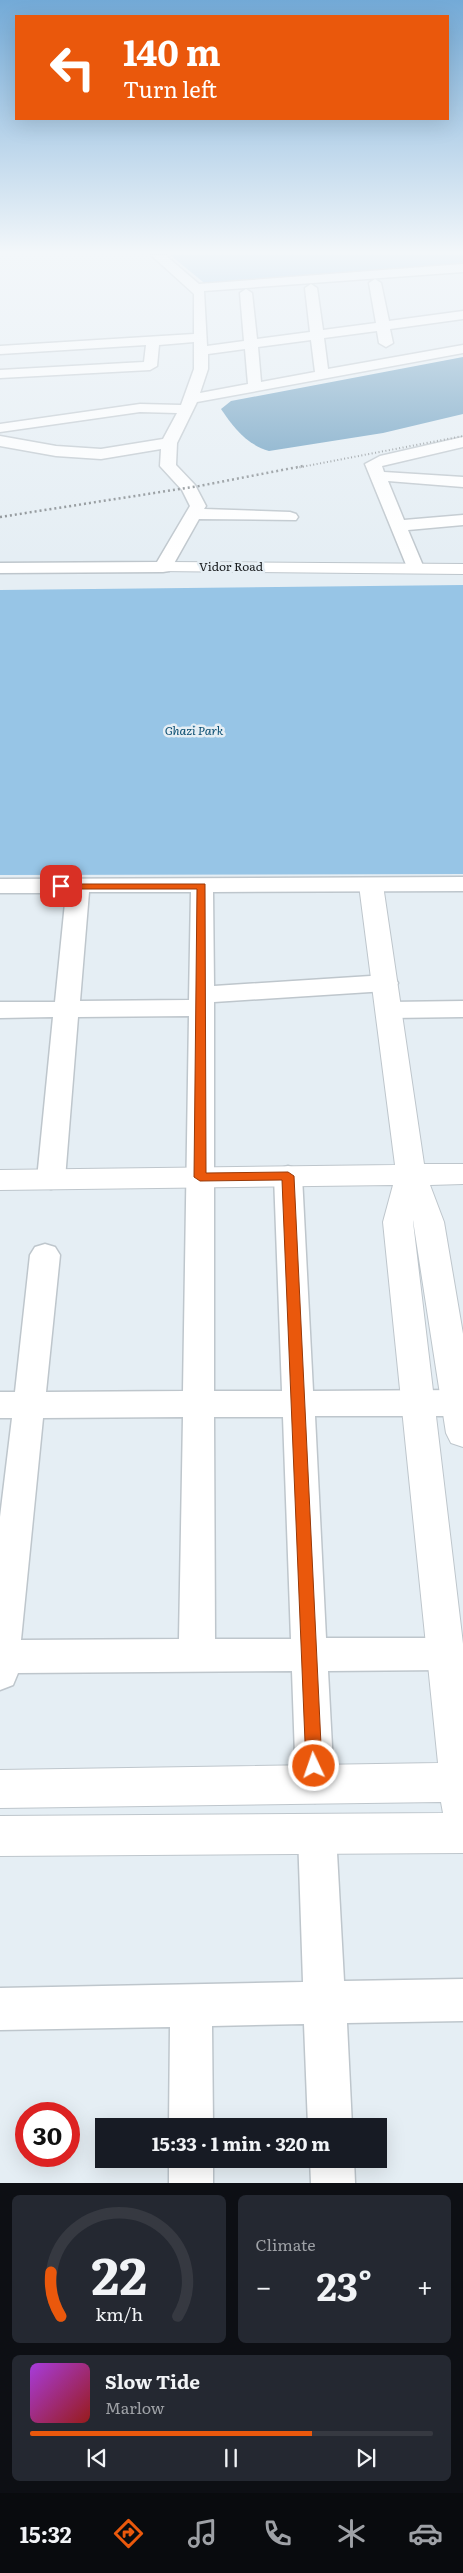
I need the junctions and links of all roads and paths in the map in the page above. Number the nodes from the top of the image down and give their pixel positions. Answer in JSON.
{"nodes":[{"id":1,"x":151,"y":357,"type":"edge"},
{"id":2,"x":200,"y":357,"type":"edge"},
{"id":3,"x":253,"y":357,"type":"edge"},
{"id":4,"x":320,"y":357,"type":"edge"},
{"id":5,"x":391,"y":357,"type":"edge"},
{"id":6,"x":424,"y":357,"type":"edge"},
{"id":7,"x":393,"y":363,"type":"junction"},
{"id":8,"x":0,"y":374,"type":"edge"},
{"id":9,"x":322,"y":374,"type":"junction"},
{"id":10,"x":255,"y":388,"type":"junction"},
{"id":11,"x":189,"y":404,"type":"junction"},
{"id":12,"x":0,"y":428,"type":"edge"},
{"id":13,"x":0,"y":441,"type":"edge"},
{"id":14,"x":463,"y":442,"type":"edge"},
{"id":15,"x":168,"y":443,"type":"junction"},
{"id":16,"x":378,"y":476,"type":"junction"},
{"id":17,"x":463,"y":482,"type":"edge"},
{"id":18,"x":193,"y":514,"type":"junction"},
{"id":19,"x":290,"y":517,"type":"dead end"},
{"id":20,"x":463,"y":520,"type":"edge"},
{"id":21,"x":398,"y":526,"type":"junction"},
{"id":22,"x":163,"y":567,"type":"junction"},
{"id":23,"x":0,"y":568,"type":"edge"},
{"id":24,"x":415,"y":568,"type":"junction"},
{"id":25,"x":463,"y":569,"type":"edge"},
{"id":26,"x":463,"y":884,"type":"edge"},
{"id":27,"x":372,"y":885,"type":"junction"},
{"id":28,"x":0,"y":886,"type":"edge"},
{"id":29,"x":78,"y":886,"type":"junction"},
{"id":30,"x":202,"y":886,"type":"junction"},
{"id":31,"x":386,"y":983,"type":"junction"},
{"id":32,"x":201,"y":1001,"type":"junction"},
{"id":33,"x":67,"y":1009,"type":"junction"},
{"id":34,"x":463,"y":1009,"type":"edge"},
{"id":35,"x":0,"y":1010,"type":"edge"},
{"id":36,"x":390,"y":1010,"type":"junction"},
{"id":37,"x":411,"y":1174,"type":"junction"},
{"id":38,"x":463,"y":1174,"type":"edge"},
{"id":39,"x":288,"y":1176,"type":"junction"},
{"id":40,"x":200,"y":1177,"type":"junction"},
{"id":41,"x":51,"y":1179,"type":"junction"},
{"id":42,"x":0,"y":1180,"type":"edge"},
{"id":43,"x":45,"y":1255,"type":"dead end"},
{"id":44,"x":417,"y":1403,"type":"junction"},
{"id":45,"x":199,"y":1404,"type":"junction"},
{"id":46,"x":298,"y":1404,"type":"junction"},
{"id":47,"x":15,"y":1405,"type":"edge"},
{"id":48,"x":462,"y":1413,"type":"edge"},
{"id":49,"x":445,"y":1654,"type":"junction"},
{"id":50,"x":309,"y":1655,"type":"junction"},
{"id":51,"x":197,"y":1656,"type":"junction"},
{"id":52,"x":1,"y":1662,"type":"edge"},
{"id":53,"x":315,"y":1784,"type":"junction"},
{"id":54,"x":0,"y":1789,"type":"edge"},
{"id":55,"x":462,"y":1793,"type":"edge"},
{"id":56,"x":463,"y":1833,"type":"edge"},
{"id":57,"x":317,"y":1834,"type":"junction"},
{"id":58,"x":0,"y":1836,"type":"edge"},
{"id":59,"x":463,"y":2000,"type":"edge"},
{"id":60,"x":325,"y":2003,"type":"junction"},
{"id":61,"x":192,"y":2006,"type":"junction"},
{"id":62,"x":0,"y":2009,"type":"edge"},
{"id":63,"x":191,"y":2118,"type":"edge"},
{"id":64,"x":330,"y":2118,"type":"edge"},
{"id":65,"x":191,"y":2168,"type":"edge"},
{"id":66,"x":332,"y":2168,"type":"edge"},
{"id":67,"x":191,"y":2183,"type":"edge"},
{"id":68,"x":333,"y":2183,"type":"edge"}],
"edges":[{"from":1,"to":8,"type":"street"},
{"from":2,"to":11,"type":"street"},
{"from":3,"to":10,"type":"street"},
{"from":4,"to":9,"type":"street"},
{"from":5,"to":7,"type":"street"},
{"from":6,"to":7,"type":"street"},
{"from":7,"to":9,"type":"street"},
{"from":9,"to":10,"type":"street"},
{"from":10,"to":11,"type":"street"},
{"from":11,"to":12,"type":"street"},
{"from":11,"to":15,"type":"street"},
{"from":13,"to":15,"type":"street"},
{"from":14,"to":16,"type":"street"},
{"from":15,"to":18,"type":"street"},
{"from":16,"to":17,"type":"street"},
{"from":16,"to":21,"type":"street"},
{"from":18,"to":19,"type":"street"},
{"from":18,"to":22,"type":"street"},
{"from":20,"to":21,"type":"street"},
{"from":21,"to":24,"type":"street"},
{"from":22,"to":23,"type":"street","name":"Vidor Road"},
{"from":22,"to":24,"type":"street","name":"Vidor Road"},
{"from":24,"to":25,"type":"street","name":"Vidor Road"},
{"from":26,"to":27,"type":"street"},
{"from":27,"to":30,"type":"street"},
{"from":27,"to":31,"type":"street"},
{"from":28,"to":29,"type":"street"},
{"from":29,"to":30,"type":"street"},
{"from":29,"to":33,"type":"street"},
{"from":30,"to":32,"type":"street"},
{"from":31,"to":32,"type":"street"},
{"from":31,"to":36,"type":"street"},
{"from":32,"to":33,"type":"street"},
{"from":32,"to":40,"type":"street"},
{"from":33,"to":35,"type":"street"},
{"from":33,"to":41,"type":"street"},
{"from":34,"to":36,"type":"street"},
{"from":36,"to":37,"type":"street"},
{"from":37,"to":38,"type":"street"},
{"from":37,"to":39,"type":"street"},
{"from":37,"to":44,"type":"street"},
{"from":37,"to":48,"type":"street"},
{"from":39,"to":40,"type":"street"},
{"from":39,"to":46,"type":"street"},
{"from":40,"to":41,"type":"street"},
{"from":40,"to":45,"type":"street"},
{"from":41,"to":42,"type":"street"},
{"from":43,"to":47,"type":"street"},
{"from":44,"to":46,"type":"street"},
{"from":44,"to":48,"type":"street"},
{"from":44,"to":49,"type":"street"},
{"from":45,"to":46,"type":"street"},
{"from":45,"to":47,"type":"street"},
{"from":45,"to":51,"type":"street"},
{"from":46,"to":50,"type":"street"},
{"from":47,"to":52,"type":"street"},
{"from":49,"to":50,"type":"street"},
{"from":49,"to":55,"type":"street"},
{"from":50,"to":51,"type":"street"},
{"from":50,"to":53,"type":"street"},
{"from":51,"to":52,"type":"street"},
{"from":53,"to":54,"type":"street"},
{"from":53,"to":55,"type":"street"},
{"from":56,"to":57,"type":"street"},
{"from":57,"to":58,"type":"street"},
{"from":57,"to":60,"type":"street"},
{"from":59,"to":60,"type":"street"},
{"from":60,"to":61,"type":"street"},
{"from":60,"to":64,"type":"street"},
{"from":61,"to":62,"type":"street"},
{"from":61,"to":63,"type":"street"},
{"from":65,"to":67,"type":"street"},
{"from":66,"to":68,"type":"street"}]}
